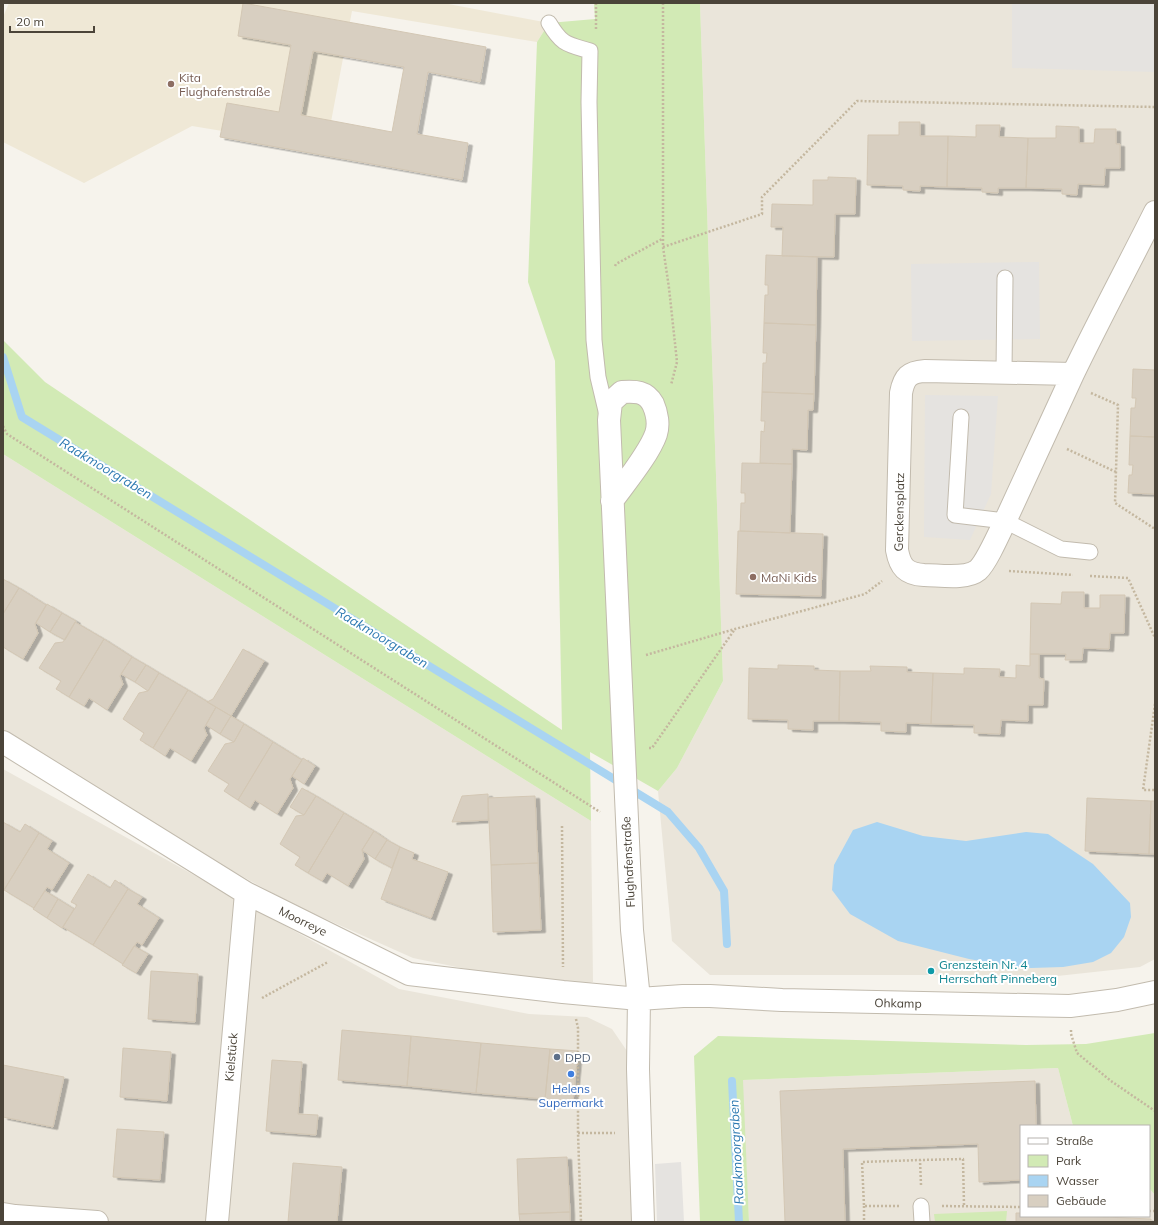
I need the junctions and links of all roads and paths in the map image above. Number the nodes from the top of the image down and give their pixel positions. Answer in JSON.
{"nodes":[{"id":1,"x":663,"y":3,"type":"edge"},
{"id":2,"x":549,"y":23,"type":"dead end"},
{"id":3,"x":1155,"y":107,"type":"edge"},
{"id":4,"x":1155,"y":212,"type":"edge"},
{"id":5,"x":663,"y":239,"type":"junction"},
{"id":6,"x":663,"y":247,"type":"junction"},
{"id":7,"x":614,"y":272,"type":"dead end"},
{"id":8,"x":1006,"y":278,"type":"dead end"},
{"id":9,"x":1004,"y":372,"type":"junction"},
{"id":10,"x":1071,"y":379,"type":"junction"},
{"id":11,"x":657,"y":412,"type":"junction"},
{"id":12,"x":961,"y":417,"type":"dead end"},
{"id":13,"x":608,"y":420,"type":"junction"},
{"id":14,"x":3,"y":426,"type":"edge"},
{"id":15,"x":1044,"y":438,"type":"junction"},
{"id":16,"x":1116,"y":472,"type":"junction"},
{"id":17,"x":612,"y":501,"type":"junction"},
{"id":18,"x":1002,"y":527,"type":"junction"},
{"id":19,"x":1155,"y":529,"type":"edge"},
{"id":20,"x":1090,"y":552,"type":"dead end"},
{"id":21,"x":902,"y":567,"type":"junction"},
{"id":22,"x":1074,"y":575,"type":"dead end"},
{"id":23,"x":1089,"y":576,"type":"dead end"},
{"id":24,"x":734,"y":629,"type":"junction"},
{"id":25,"x":1155,"y":638,"type":"edge"},
{"id":26,"x":619,"y":663,"type":"junction"},
{"id":27,"x":1155,"y":704,"type":"edge"},
{"id":28,"x":3,"y":742,"type":"edge"},
{"id":29,"x":624,"y":758,"type":"junction"},
{"id":30,"x":1155,"y":790,"type":"edge"},
{"id":31,"x":596,"y":809,"type":"dead end"},
{"id":32,"x":562,"y":826,"type":"dead end"},
{"id":33,"x":246,"y":893,"type":"junction"},
{"id":34,"x":356,"y":947,"type":"junction"},
{"id":35,"x":563,"y":992,"type":"junction"},
{"id":36,"x":1155,"y":992,"type":"edge"},
{"id":37,"x":640,"y":999,"type":"junction"},
{"id":38,"x":1070,"y":1006,"type":"junction"},
{"id":39,"x":235,"y":1013,"type":"junction"},
{"id":40,"x":578,"y":1028,"type":"dead end"},
{"id":41,"x":1155,"y":1112,"type":"edge"},
{"id":42,"x":608,"y":1133,"type":"dead end"},
{"id":43,"x":578,"y":1134,"type":"junction"},
{"id":44,"x":964,"y":1205,"type":"dead end"},
{"id":45,"x":864,"y":1206,"type":"dead end"},
{"id":46,"x":921,"y":1206,"type":"joint"},
{"id":47,"x":3,"y":1214,"type":"edge"},
{"id":48,"x":97,"y":1222,"type":"edge"},
{"id":49,"x":217,"y":1222,"type":"edge"},
{"id":50,"x":582,"y":1222,"type":"edge"},
{"id":51,"x":643,"y":1222,"type":"edge"},
{"id":52,"x":864,"y":1222,"type":"edge"},
{"id":53,"x":922,"y":1222,"type":"edge"}],
"edges":[{"from":1,"to":5,"type":"path"},
{"from":2,"to":13,"type":"lane"},
{"from":3,"to":6,"type":"path"},
{"from":4,"to":10,"type":"street","name":"Gerckensplatz"},
{"from":5,"to":6,"type":"path"},
{"from":5,"to":7,"type":"path"},
{"from":6,"to":11,"type":"path"},
{"from":8,"to":9,"type":"lane"},
{"from":9,"to":10,"type":"street","name":"Gerckensplatz"},
{"from":9,"to":21,"type":"street","name":"Gerckensplatz"},
{"from":10,"to":15,"type":"street","name":"Gerckensplatz"},
{"from":10,"to":16,"type":"path"},
{"from":11,"to":13,"type":"street","name":"Flughafenstraße"},
{"from":11,"to":17,"type":"street"},
{"from":12,"to":18,"type":"lane"},
{"from":13,"to":17,"type":"street","name":"Flughafenstraße"},
{"from":14,"to":31,"type":"path"},
{"from":15,"to":16,"type":"path"},
{"from":15,"to":18,"type":"street","name":"Gerckensplatz"},
{"from":16,"to":19,"type":"path"},
{"from":17,"to":26,"type":"street","name":"Flughafenstraße"},
{"from":18,"to":20,"type":"lane"},
{"from":18,"to":21,"type":"street","name":"Gerckensplatz"},
{"from":18,"to":22,"type":"path"},
{"from":21,"to":24,"type":"path"},
{"from":23,"to":25,"type":"path"},
{"from":24,"to":26,"type":"path"},
{"from":24,"to":29,"type":"path"},
{"from":26,"to":29,"type":"street","name":"Flughafenstraße"},
{"from":27,"to":30,"type":"path"},
{"from":28,"to":33,"type":"street","name":"Moorreye"},
{"from":29,"to":37,"type":"street","name":"Flughafenstraße"},
{"from":32,"to":35,"type":"path"},
{"from":33,"to":34,"type":"street","name":"Moorreye"},
{"from":33,"to":39,"type":"street","name":"Kielstück"},
{"from":34,"to":35,"type":"street","name":"Moorreye"},
{"from":34,"to":39,"type":"path"},
{"from":35,"to":37,"type":"street","name":"Moorreye"},
{"from":36,"to":38,"type":"street","name":"Ohkamp"},
{"from":37,"to":38,"type":"street","name":"Ohkamp"},
{"from":37,"to":51,"type":"street","name":"Flughafenstraße"},
{"from":38,"to":41,"type":"path"},
{"from":39,"to":49,"type":"street","name":"Kielstück"},
{"from":40,"to":43,"type":"path"},
{"from":42,"to":43,"type":"path"},
{"from":43,"to":50,"type":"path"},
{"from":44,"to":46,"type":"path"},
{"from":45,"to":52,"type":"path"},
{"from":46,"to":53,"type":"lane"},
{"from":47,"to":48,"type":"street"}]}
